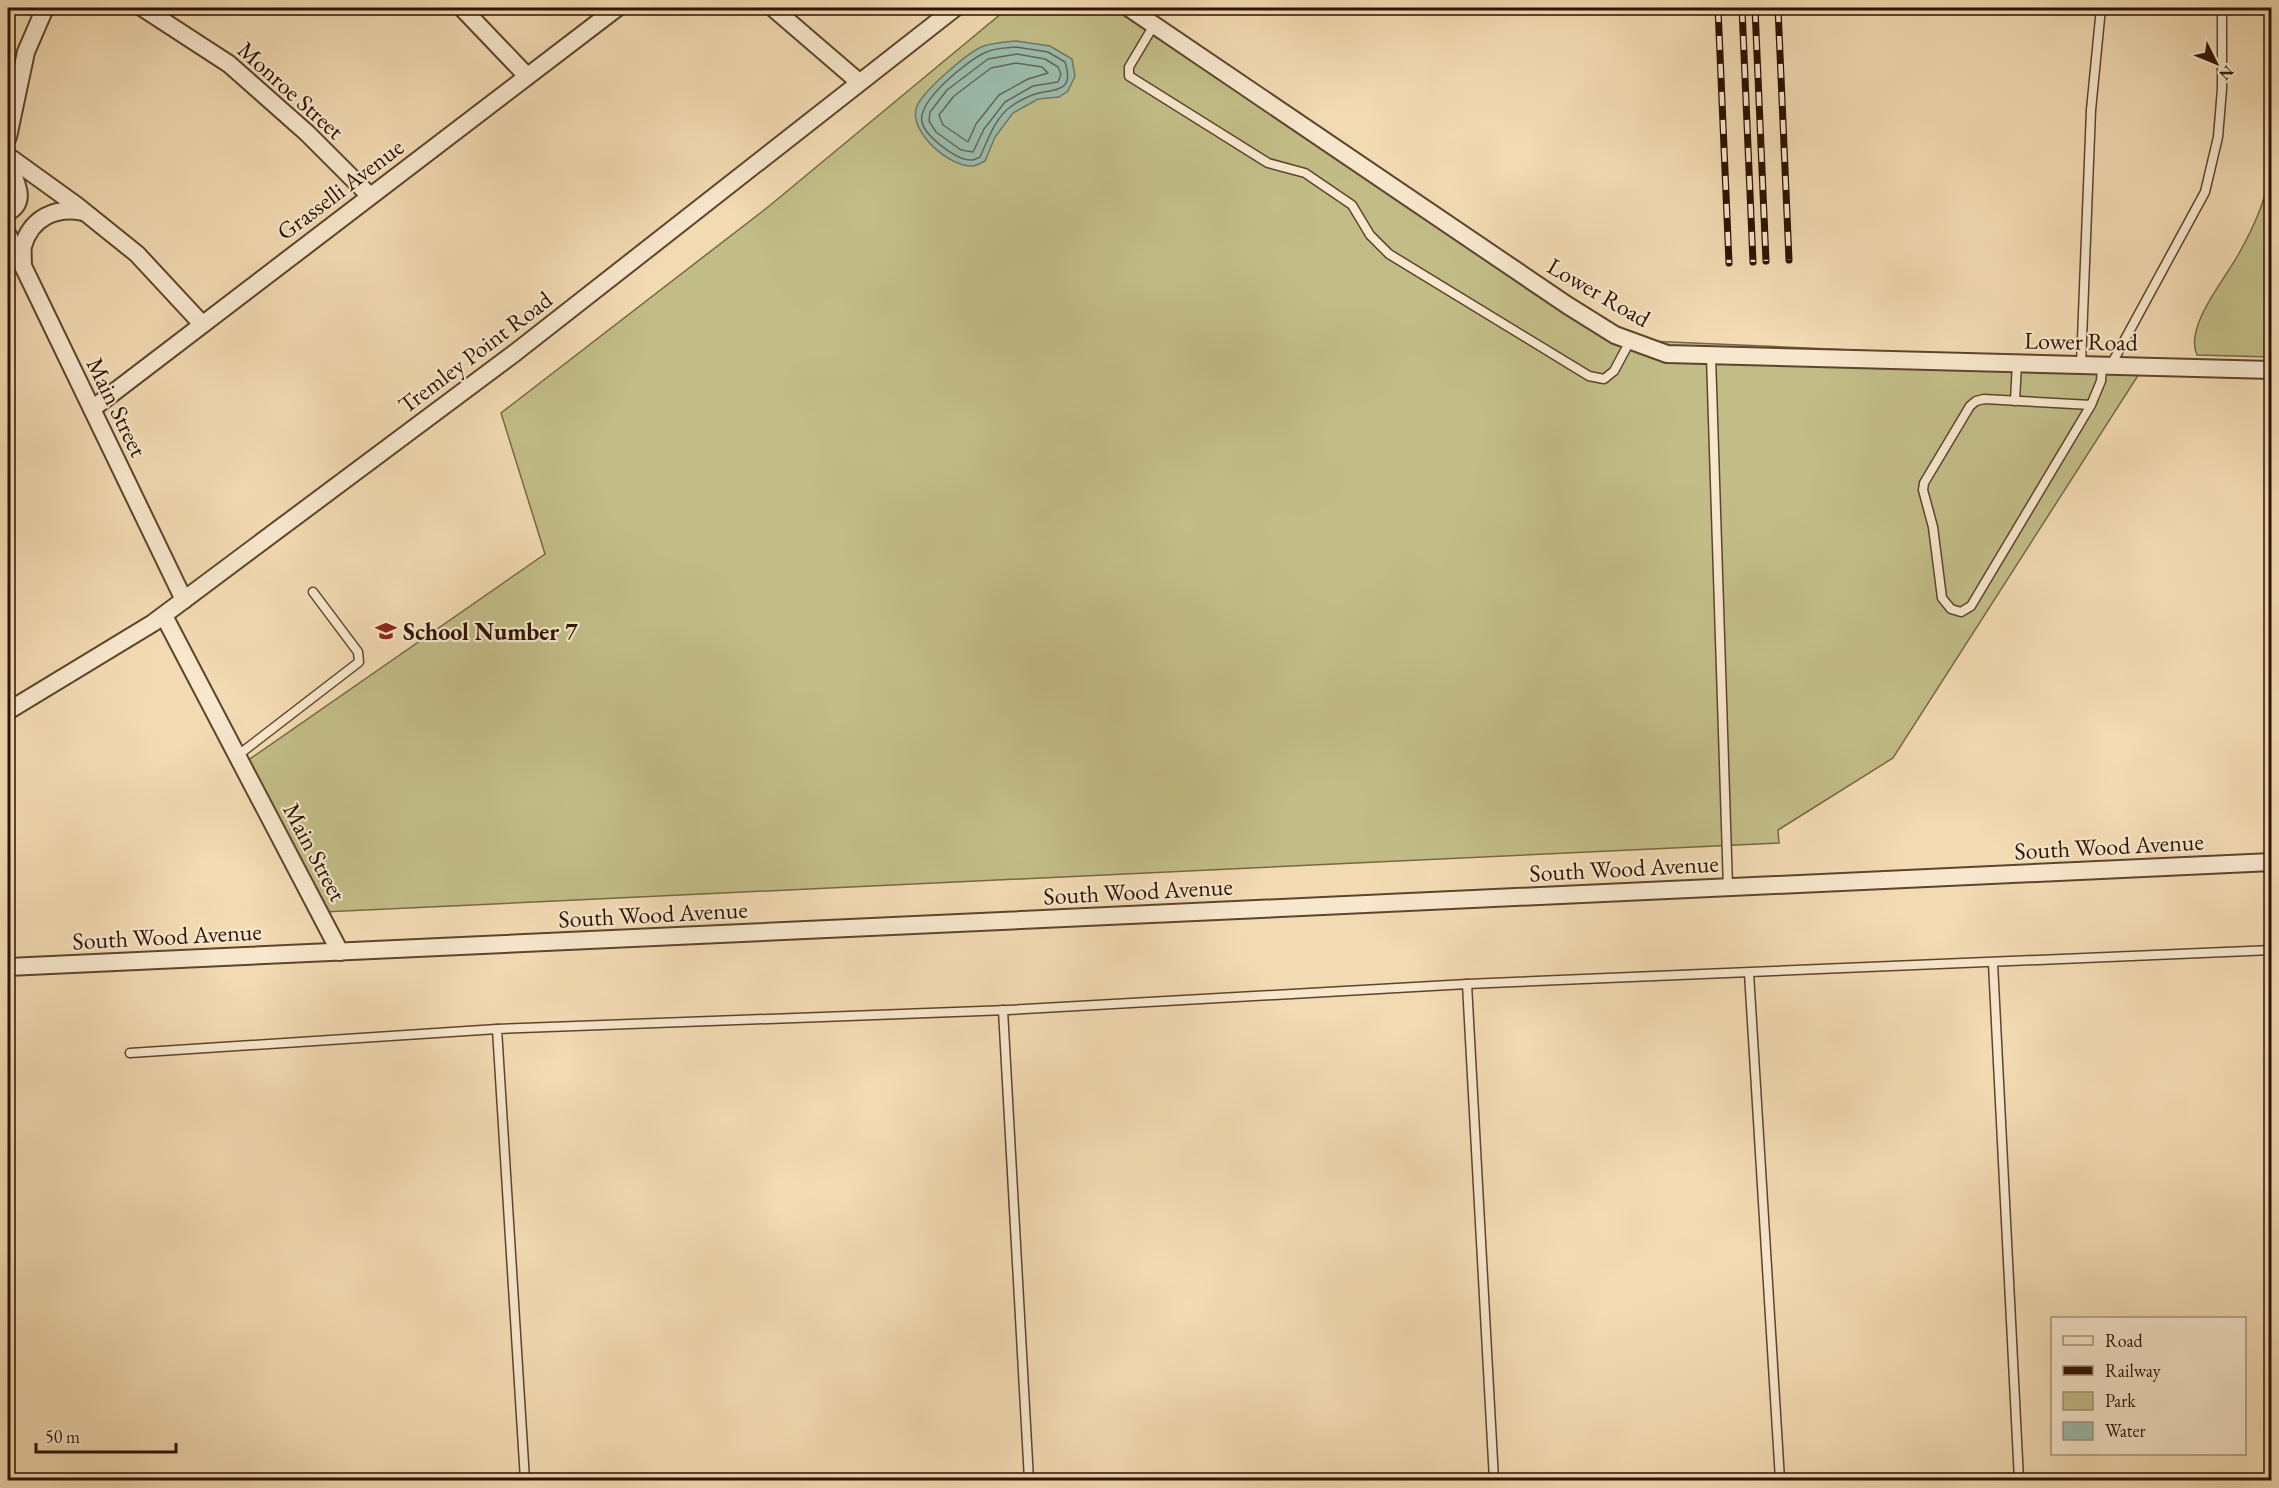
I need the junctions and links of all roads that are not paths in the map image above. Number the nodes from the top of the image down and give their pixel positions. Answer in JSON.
{"nodes":[{"id":1,"x":45,"y":8,"type":"edge"},
{"id":2,"x":142,"y":8,"type":"edge"},
{"id":3,"x":462,"y":8,"type":"edge"},
{"id":4,"x":617,"y":8,"type":"edge"},
{"id":5,"x":773,"y":8,"type":"edge"},
{"id":6,"x":955,"y":8,"type":"edge"},
{"id":7,"x":1129,"y":8,"type":"edge"},
{"id":8,"x":2101,"y":8,"type":"edge"},
{"id":9,"x":2222,"y":8,"type":"edge"},
{"id":10,"x":1155,"y":25,"type":"junction"},
{"id":11,"x":527,"y":76,"type":"junction"},
{"id":12,"x":858,"y":82,"type":"junction"},
{"id":13,"x":8,"y":137,"type":"edge"},
{"id":14,"x":8,"y":156,"type":"edge"},
{"id":15,"x":8,"y":162,"type":"edge"},
{"id":16,"x":369,"y":196,"type":"junction"},
{"id":17,"x":8,"y":212,"type":"edge"},
{"id":18,"x":85,"y":213,"type":"junction"},
{"id":19,"x":8,"y":235,"type":"edge"},
{"id":20,"x":23,"y":267,"type":"junction"},
{"id":21,"x":202,"y":324,"type":"junction"},
{"id":22,"x":1630,"y":341,"type":"junction"},
{"id":23,"x":1711,"y":356,"type":"junction"},
{"id":24,"x":2017,"y":363,"type":"junction"},
{"id":25,"x":2081,"y":365,"type":"junction"},
{"id":26,"x":2106,"y":366,"type":"junction"},
{"id":27,"x":2271,"y":370,"type":"edge"},
{"id":28,"x":2015,"y":401,"type":"junction"},
{"id":29,"x":2091,"y":405,"type":"junction"},
{"id":30,"x":92,"y":409,"type":"junction"},
{"id":31,"x":313,"y":592,"type":"dead end"},
{"id":32,"x":184,"y":600,"type":"junction"},
{"id":33,"x":164,"y":615,"type":"junction"},
{"id":34,"x":8,"y":711,"type":"edge"},
{"id":35,"x":237,"y":756,"type":"junction"},
{"id":36,"x":2271,"y":862,"type":"edge"},
{"id":37,"x":1728,"y":888,"type":"junction"},
{"id":38,"x":2271,"y":950,"type":"edge"},
{"id":39,"x":340,"y":952,"type":"junction"},
{"id":40,"x":1993,"y":963,"type":"junction"},
{"id":41,"x":8,"y":967,"type":"edge"},
{"id":42,"x":1749,"y":973,"type":"junction"},
{"id":43,"x":1467,"y":984,"type":"junction"},
{"id":44,"x":1003,"y":1010,"type":"junction"},
{"id":45,"x":497,"y":1029,"type":"junction"},
{"id":46,"x":130,"y":1053,"type":"dead end"},
{"id":47,"x":2019,"y":1479,"type":"edge"},
{"id":48,"x":525,"y":1480,"type":"edge"},
{"id":49,"x":1029,"y":1480,"type":"edge"},
{"id":50,"x":1494,"y":1480,"type":"edge"},
{"id":51,"x":1780,"y":1480,"type":"edge"},
{"id":52,"x":1944,"y":1480,"type":"edge"}],
"edges":[{"from":1,"to":13,"type":"street"},
{"from":2,"to":16,"type":"street","name":"Monroe Street"},
{"from":3,"to":11,"type":"street"},
{"from":4,"to":11,"type":"street","name":"Grasselli Avenue"},
{"from":5,"to":12,"type":"street"},
{"from":6,"to":12,"type":"street","name":"Tremley Point Road"},
{"from":7,"to":10,"type":"street","name":"Lower Road"},
{"from":8,"to":25,"type":"lane"},
{"from":9,"to":26,"type":"lane"},
{"from":10,"to":22,"type":"street","name":"Lower Road"},
{"from":10,"to":22,"type":"lane"},
{"from":11,"to":16,"type":"street","name":"Grasselli Avenue"},
{"from":12,"to":32,"type":"street","name":"Tremley Point Road"},
{"from":14,"to":18,"type":"street"},
{"from":15,"to":17,"type":"street"},
{"from":16,"to":21,"type":"street","name":"Grasselli Avenue"},
{"from":18,"to":20,"type":"street"},
{"from":18,"to":21,"type":"street"},
{"from":19,"to":20,"type":"street","name":"Main Street"},
{"from":20,"to":30,"type":"street","name":"Main Street"},
{"from":21,"to":30,"type":"street","name":"Grasselli Avenue"},
{"from":22,"to":23,"type":"street","name":"Lower Road"},
{"from":23,"to":24,"type":"street","name":"Lower Road"},
{"from":23,"to":37,"type":"lane"},
{"from":24,"to":25,"type":"street","name":"Lower Road"},
{"from":24,"to":28,"type":"lane"},
{"from":25,"to":26,"type":"street","name":"Lower Road"},
{"from":26,"to":27,"type":"street","name":"Lower Road"},
{"from":26,"to":29,"type":"lane"},
{"from":28,"to":29,"type":"lane"},
{"from":28,"to":29,"type":"lane"},
{"from":30,"to":32,"type":"street","name":"Main Street"},
{"from":31,"to":35,"type":"lane"},
{"from":32,"to":33,"type":"street","name":"Tremley Point Road"},
{"from":33,"to":34,"type":"street","name":"Tremley Point Road"},
{"from":33,"to":35,"type":"street","name":"Main Street"},
{"from":35,"to":39,"type":"street","name":"Main Street"},
{"from":36,"to":37,"type":"street","name":"South Wood Avenue"},
{"from":37,"to":39,"type":"street","name":"South Wood Avenue"},
{"from":38,"to":40,"type":"lane"},
{"from":39,"to":41,"type":"street","name":"South Wood Avenue"},
{"from":40,"to":42,"type":"lane"},
{"from":40,"to":47,"type":"lane"},
{"from":42,"to":43,"type":"lane"},
{"from":42,"to":51,"type":"lane"},
{"from":43,"to":44,"type":"lane"},
{"from":43,"to":50,"type":"lane"},
{"from":44,"to":45,"type":"lane"},
{"from":44,"to":49,"type":"lane"},
{"from":45,"to":46,"type":"lane"},
{"from":45,"to":48,"type":"lane"},
{"from":47,"to":52,"type":"lane"}]}
